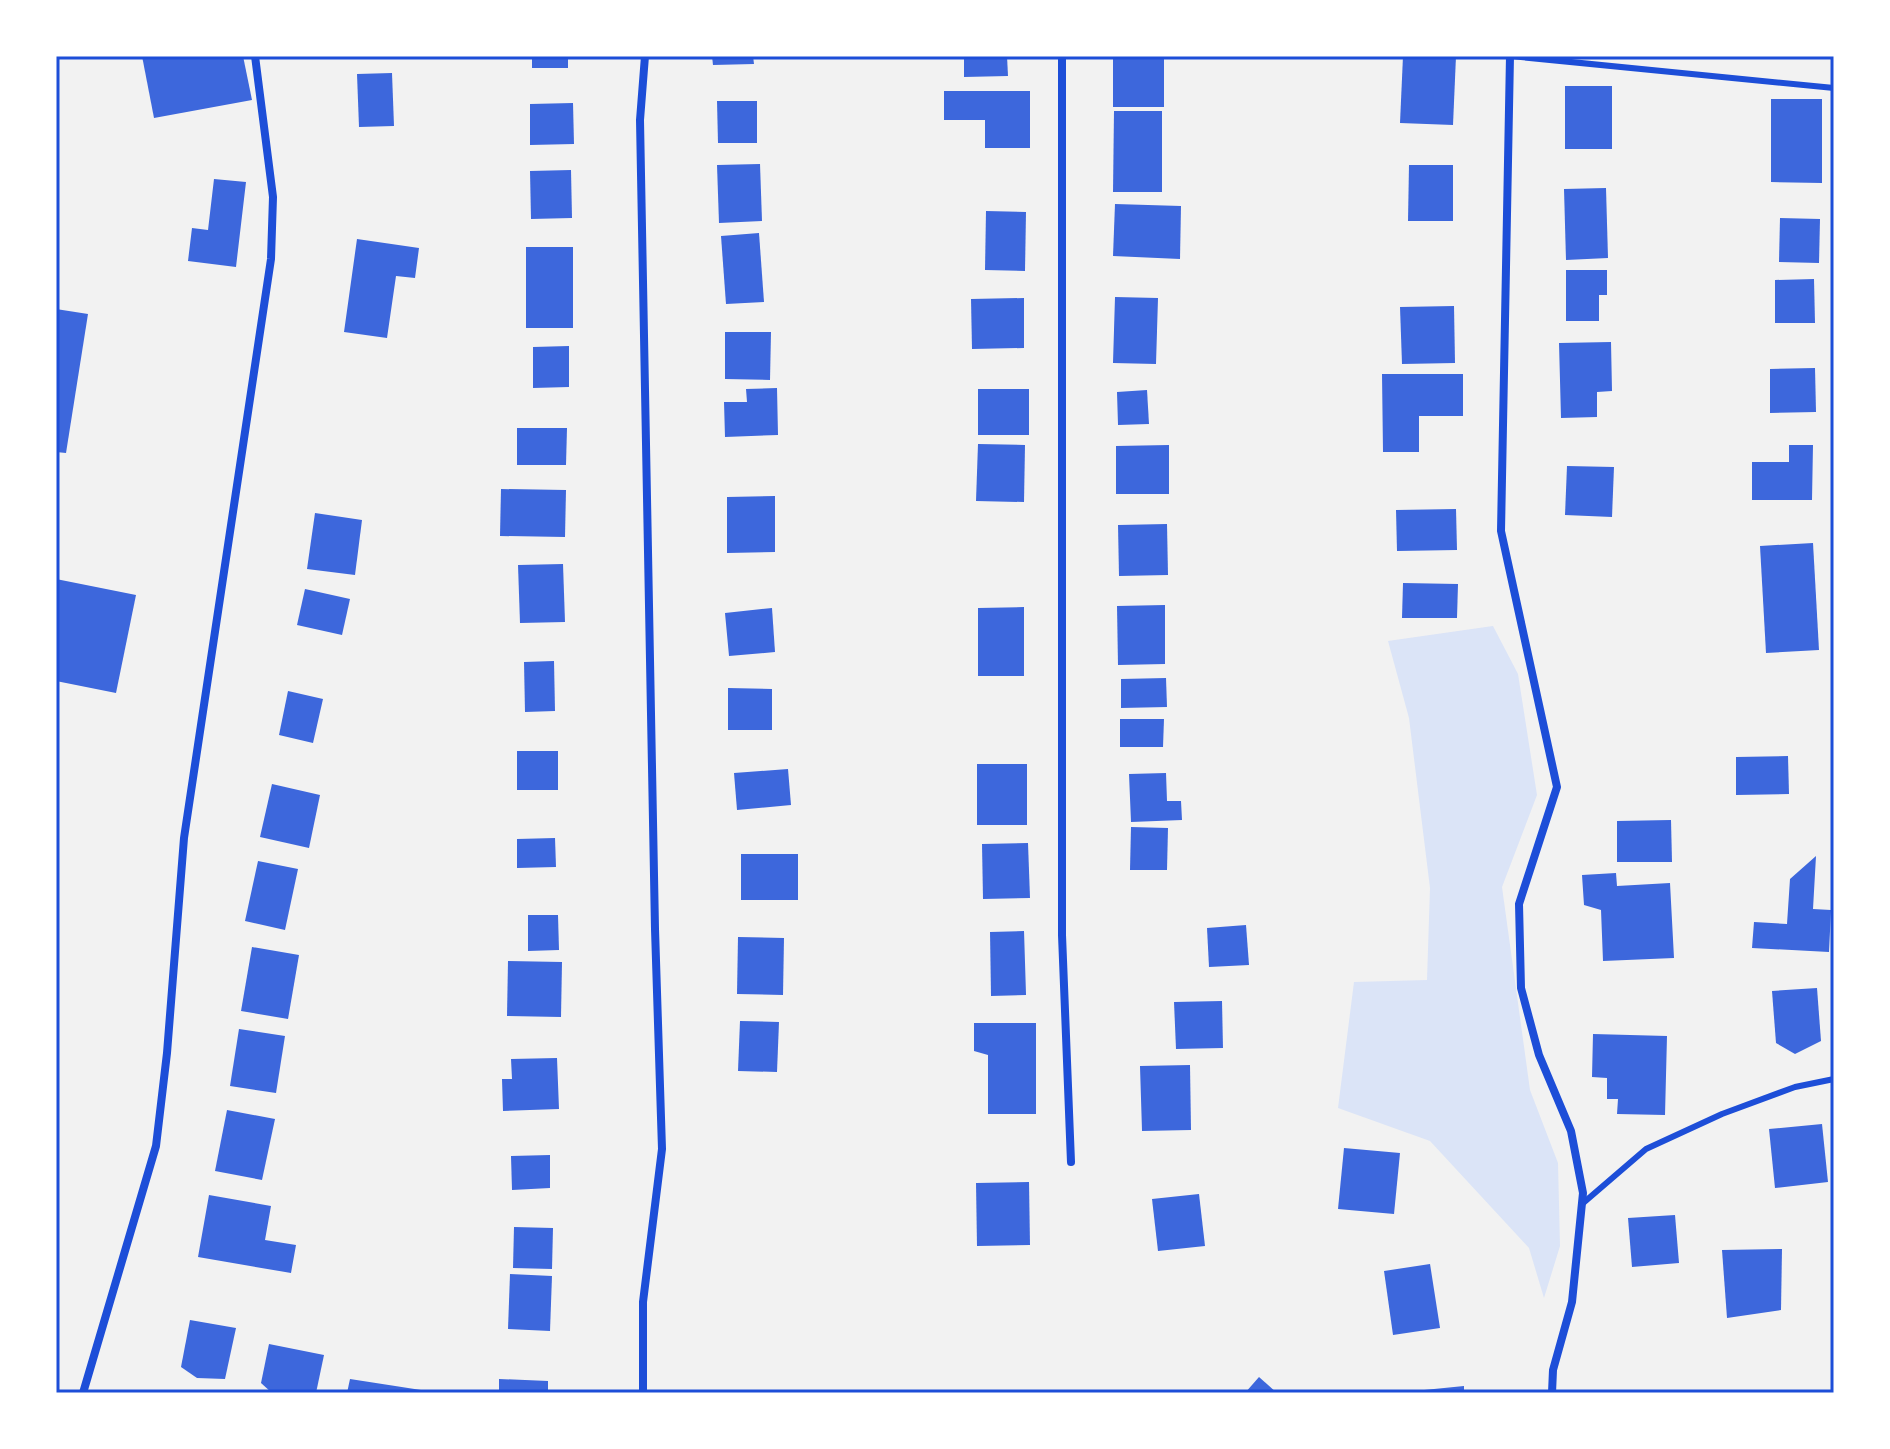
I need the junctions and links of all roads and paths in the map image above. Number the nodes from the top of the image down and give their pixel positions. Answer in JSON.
{"nodes":[{"id":1,"x":255,"y":56,"type":"edge"},
{"id":2,"x":645,"y":56,"type":"edge"},
{"id":3,"x":1062,"y":56,"type":"edge"},
{"id":4,"x":1510,"y":56,"type":"edge"},
{"id":5,"x":1834,"y":88,"type":"edge"},
{"id":6,"x":1834,"y":1079,"type":"edge"},
{"id":7,"x":1071,"y":1162,"type":"dead end"},
{"id":8,"x":1582,"y":1204,"type":"junction"},
{"id":9,"x":83,"y":1393,"type":"edge"},
{"id":10,"x":643,"y":1393,"type":"edge"},
{"id":11,"x":1552,"y":1393,"type":"edge"}],
"edges":[{"from":1,"to":9,"type":"street"},
{"from":2,"to":10,"type":"street"},
{"from":3,"to":7,"type":"street"},
{"from":4,"to":5,"type":"lane"},
{"from":4,"to":8,"type":"street"},
{"from":6,"to":8,"type":"lane"},
{"from":8,"to":11,"type":"street"}]}
